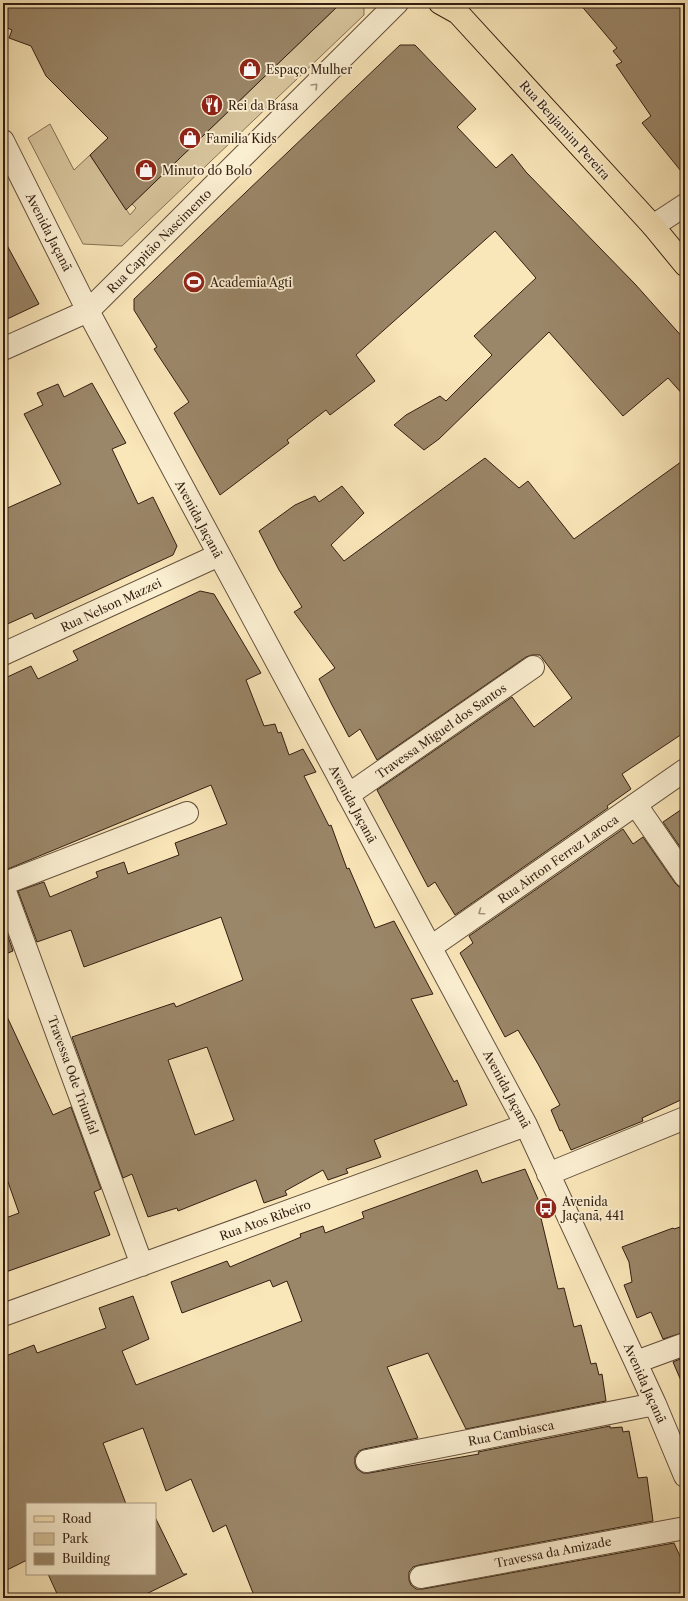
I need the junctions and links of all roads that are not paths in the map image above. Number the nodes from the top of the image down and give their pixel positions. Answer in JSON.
{"nodes":[{"id":1,"x":398,"y":3,"type":"edge"},
{"id":2,"x":440,"y":3,"type":"edge"},
{"id":3,"x":3,"y":141,"type":"edge"},
{"id":4,"x":685,"y":205,"type":"edge"},
{"id":5,"x":653,"y":226,"type":"junction"},
{"id":6,"x":685,"y":265,"type":"edge"},
{"id":7,"x":88,"y":311,"type":"junction"},
{"id":8,"x":3,"y":349,"type":"edge"},
{"id":9,"x":219,"y":555,"type":"junction"},
{"id":10,"x":3,"y":654,"type":"edge"},
{"id":11,"x":533,"y":667,"type":"dead end"},
{"id":12,"x":685,"y":770,"type":"edge"},
{"id":13,"x":348,"y":795,"type":"junction"},
{"id":14,"x":636,"y":805,"type":"junction"},
{"id":15,"x":187,"y":813,"type":"dead end"},
{"id":16,"x":685,"y":876,"type":"edge"},
{"id":17,"x":3,"y":885,"type":"edge"},
{"id":18,"x":431,"y":947,"type":"junction"},
{"id":19,"x":685,"y":1118,"type":"edge"},
{"id":20,"x":526,"y":1125,"type":"junction"},
{"id":21,"x":548,"y":1174,"type":"junction"},
{"id":22,"x":142,"y":1265,"type":"junction"},
{"id":23,"x":3,"y":1315,"type":"edge"},
{"id":24,"x":685,"y":1344,"type":"edge"},
{"id":25,"x":636,"y":1362,"type":"junction"},
{"id":26,"x":655,"y":1404,"type":"junction"},
{"id":27,"x":367,"y":1461,"type":"dead end"},
{"id":28,"x":685,"y":1476,"type":"edge"},
{"id":29,"x":685,"y":1528,"type":"edge"},
{"id":30,"x":420,"y":1577,"type":"dead end"}],
"edges":[{"from":7,"to":1,"type":"street","name":"Rua Capitão Nascimento","one_way":true},
{"from":2,"to":5,"type":"main road","name":"Rua Benjamim Pereira"},
{"from":3,"to":7,"type":"street","name":"Avenida Jaçanã"},
{"from":4,"to":5,"type":"street"},
{"from":5,"to":6,"type":"main road","name":"Rua Benjamim Pereira"},
{"from":7,"to":8,"type":"street","name":"Rua Capitão Nascimento"},
{"from":7,"to":9,"type":"street","name":"Avenida Jaçanã"},
{"from":9,"to":10,"type":"street","name":"Rua Nelson Mazzei"},
{"from":9,"to":13,"type":"street","name":"Avenida Jaçanã"},
{"from":11,"to":13,"type":"street","name":"Travessa Miguel dos Santos"},
{"from":12,"to":14,"type":"street","name":"Rua Airton Ferraz Laroca"},
{"from":13,"to":18,"type":"street","name":"Avenida Jaçanã"},
{"from":14,"to":16,"type":"street"},
{"from":14,"to":18,"type":"street","name":"Rua Airton Ferraz Laroca","one_way":true},
{"from":15,"to":17,"type":"street"},
{"from":17,"to":22,"type":"street","name":"Travessa Ode Triunfal"},
{"from":18,"to":20,"type":"street","name":"Avenida Jaçanã"},
{"from":19,"to":21,"type":"street"},
{"from":20,"to":21,"type":"street","name":"Avenida Jaçanã"},
{"from":20,"to":22,"type":"street","name":"Rua Atos Ribeiro"},
{"from":21,"to":25,"type":"street","name":"Avenida Jaçanã"},
{"from":22,"to":23,"type":"street","name":"Rua Atos Ribeiro"},
{"from":24,"to":25,"type":"street"},
{"from":25,"to":26,"type":"street","name":"Avenida Jaçanã"},
{"from":26,"to":27,"type":"street","name":"Rua Cambiasca"},
{"from":26,"to":28,"type":"street","name":"Avenida Jaçanã"},
{"from":29,"to":30,"type":"street","name":"Travessa da Amizade"}]}
